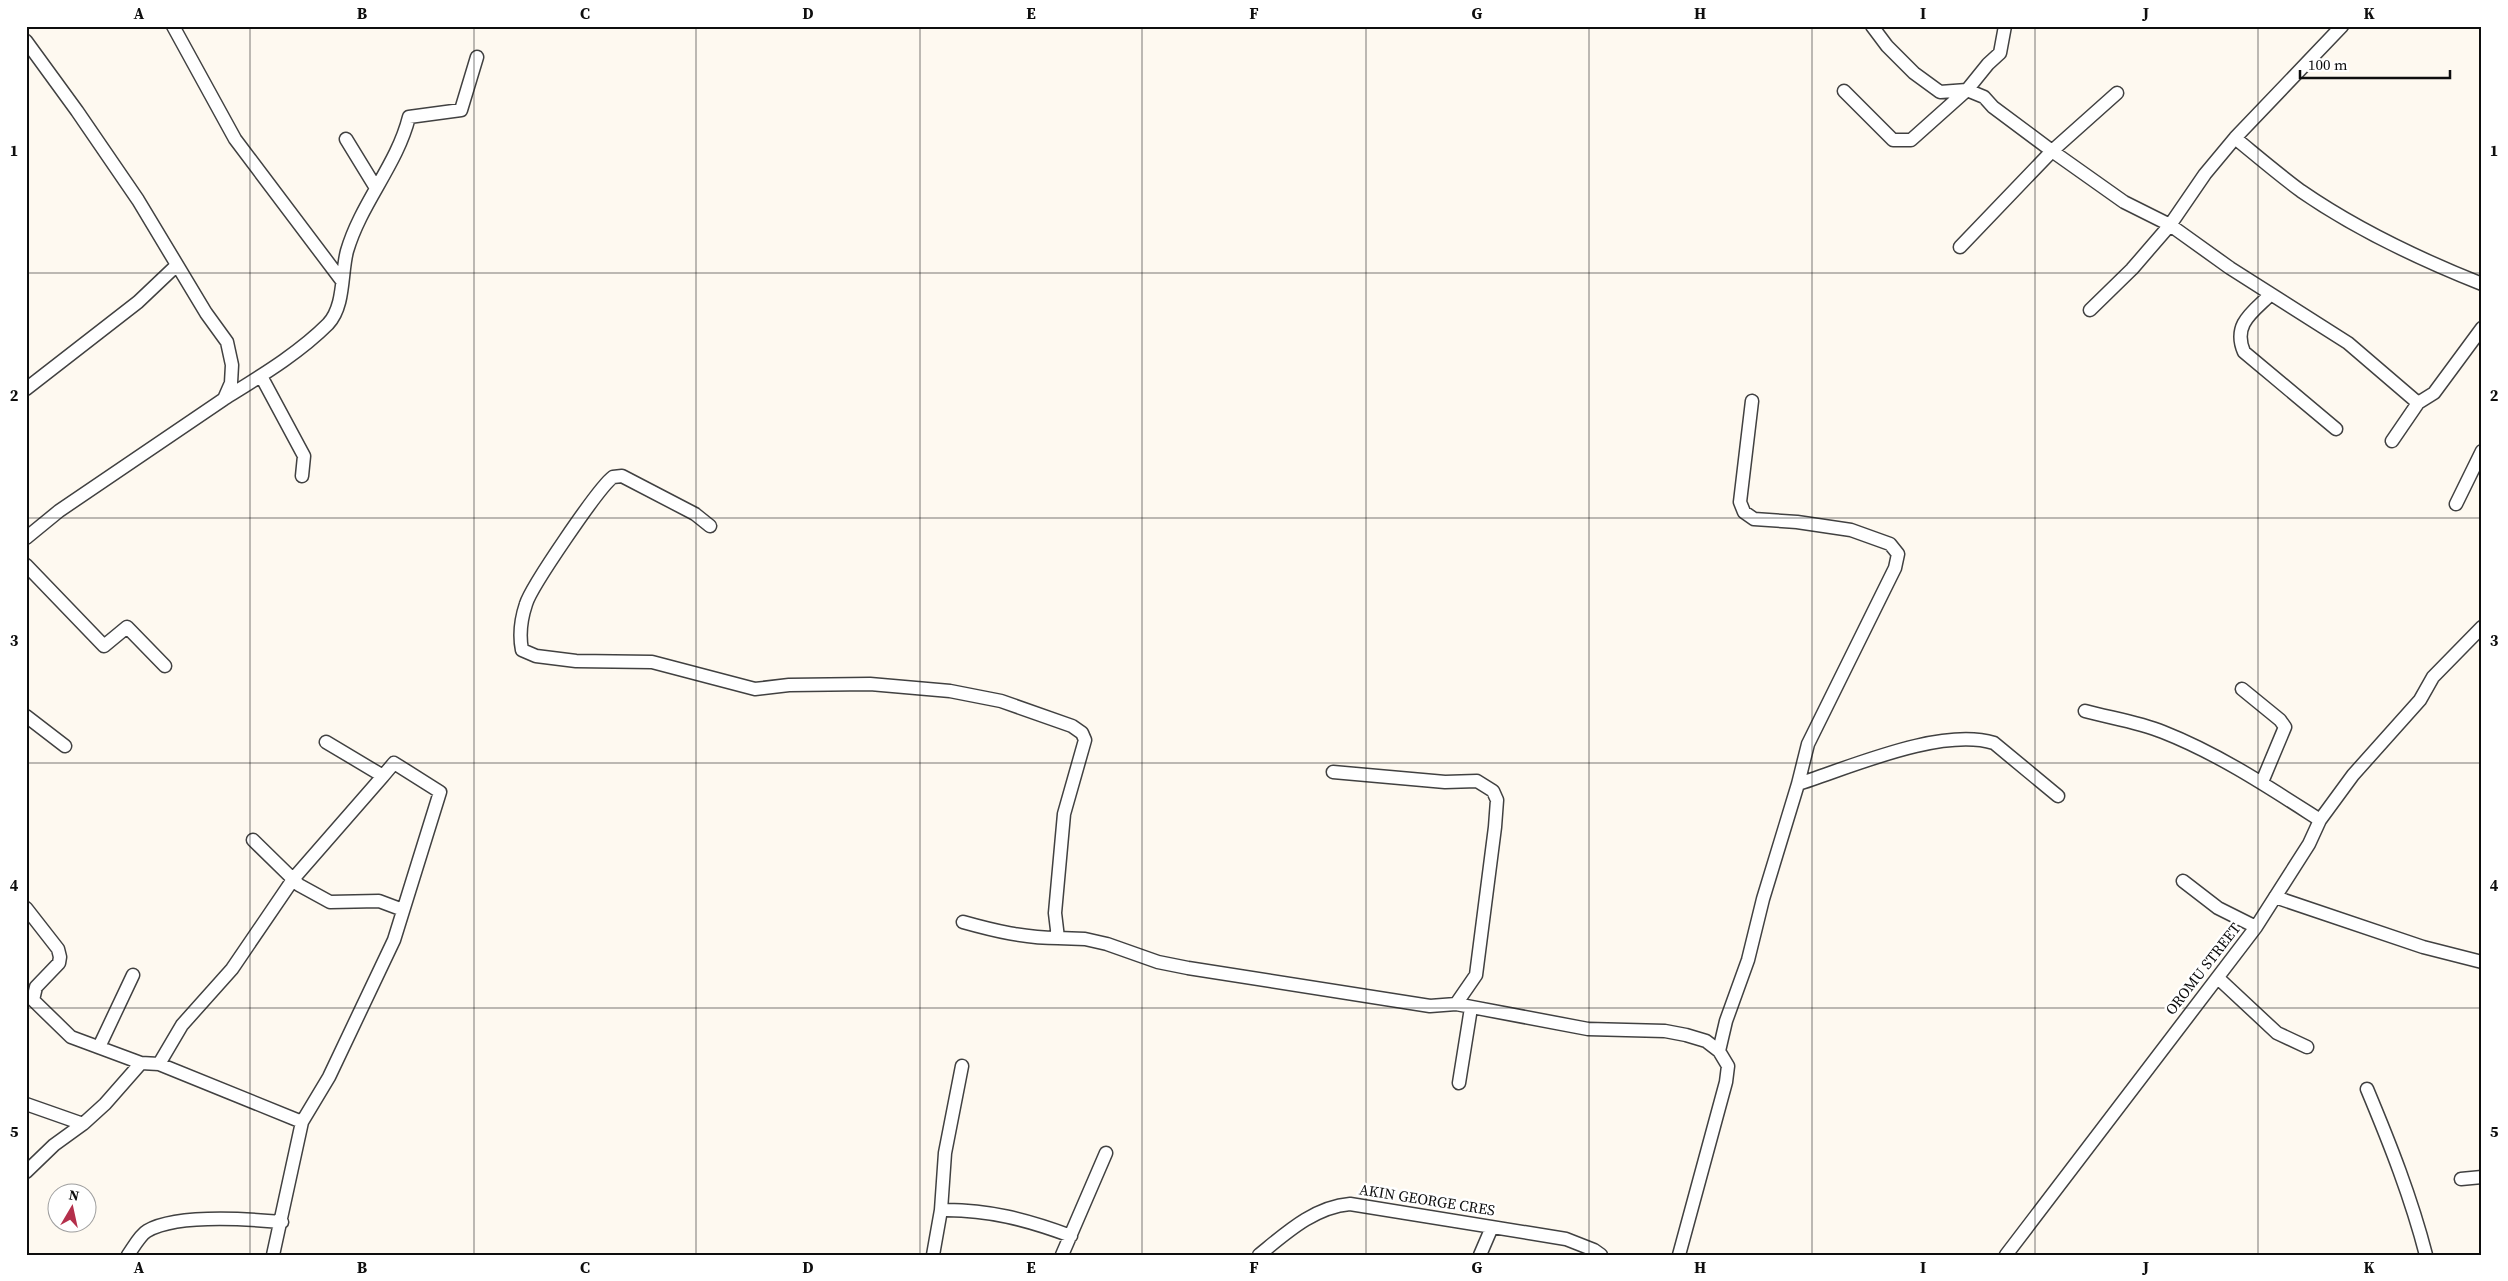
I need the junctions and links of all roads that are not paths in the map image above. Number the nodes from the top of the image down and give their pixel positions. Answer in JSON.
{"nodes":[{"id":1,"x":173,"y":26,"type":"edge"},
{"id":2,"x":1872,"y":26,"type":"edge"},
{"id":3,"x":2006,"y":26,"type":"edge"},
{"id":4,"x":2342,"y":26,"type":"edge"},
{"id":5,"x":26,"y":41,"type":"edge"},
{"id":6,"x":477,"y":57,"type":"dead end"},
{"id":7,"x":1967,"y":90,"type":"junction"},
{"id":8,"x":1844,"y":91,"type":"dead end"},
{"id":9,"x":2117,"y":93,"type":"dead end"},
{"id":10,"x":2235,"y":138,"type":"junction"},
{"id":11,"x":346,"y":139,"type":"dead end"},
{"id":12,"x":2052,"y":151,"type":"junction"},
{"id":13,"x":376,"y":188,"type":"junction"},
{"id":14,"x":2170,"y":225,"type":"junction"},
{"id":15,"x":1960,"y":247,"type":"dead end"},
{"id":16,"x":177,"y":264,"type":"junction"},
{"id":17,"x":342,"y":282,"type":"junction"},
{"id":18,"x":2482,"y":284,"type":"edge"},
{"id":19,"x":2271,"y":294,"type":"junction"},
{"id":20,"x":2090,"y":310,"type":"dead end"},
{"id":21,"x":2482,"y":328,"type":"edge"},
{"id":22,"x":262,"y":376,"type":"junction"},
{"id":23,"x":26,"y":389,"type":"edge"},
{"id":24,"x":224,"y":399,"type":"junction"},
{"id":25,"x":1752,"y":401,"type":"dead end"},
{"id":26,"x":2418,"y":403,"type":"junction"},
{"id":27,"x":2336,"y":429,"type":"dead end"},
{"id":28,"x":2392,"y":441,"type":"dead end"},
{"id":29,"x":2482,"y":451,"type":"edge"},
{"id":30,"x":302,"y":476,"type":"dead end"},
{"id":31,"x":2456,"y":504,"type":"dead end"},
{"id":32,"x":710,"y":526,"type":"dead end"},
{"id":33,"x":26,"y":538,"type":"edge"},
{"id":34,"x":26,"y":565,"type":"edge"},
{"id":35,"x":2482,"y":627,"type":"edge"},
{"id":36,"x":165,"y":666,"type":"dead end"},
{"id":37,"x":2242,"y":689,"type":"dead end"},
{"id":38,"x":2085,"y":711,"type":"dead end"},
{"id":39,"x":26,"y":716,"type":"edge"},
{"id":40,"x":326,"y":742,"type":"dead end"},
{"id":41,"x":65,"y":746,"type":"dead end"},
{"id":42,"x":1333,"y":772,"type":"dead end"},
{"id":43,"x":383,"y":776,"type":"junction"},
{"id":44,"x":2262,"y":782,"type":"junction"},
{"id":45,"x":1798,"y":784,"type":"junction"},
{"id":46,"x":2058,"y":796,"type":"dead end"},
{"id":47,"x":2320,"y":820,"type":"junction"},
{"id":48,"x":253,"y":840,"type":"dead end"},
{"id":49,"x":294,"y":878,"type":"junction"},
{"id":50,"x":2182,"y":881,"type":"dead end"},
{"id":51,"x":2275,"y":897,"type":"junction"},
{"id":52,"x":26,"y":908,"type":"edge"},
{"id":53,"x":403,"y":910,"type":"junction"},
{"id":54,"x":963,"y":922,"type":"dead end"},
{"id":55,"x":2256,"y":927,"type":"junction"},
{"id":56,"x":1058,"y":938,"type":"junction"},
{"id":57,"x":2482,"y":962,"type":"edge"},
{"id":58,"x":133,"y":975,"type":"dead end"},
{"id":59,"x":2218,"y":978,"type":"junction"},
{"id":60,"x":1456,"y":1004,"type":"junction"},
{"id":61,"x":1471,"y":1008,"type":"junction"},
{"id":62,"x":99,"y":1047,"type":"junction"},
{"id":63,"x":2307,"y":1047,"type":"dead end"},
{"id":64,"x":1720,"y":1051,"type":"junction"},
{"id":65,"x":141,"y":1063,"type":"junction"},
{"id":66,"x":159,"y":1064,"type":"junction"},
{"id":67,"x":962,"y":1066,"type":"dead end"},
{"id":68,"x":1459,"y":1083,"type":"dead end"},
{"id":69,"x":2367,"y":1089,"type":"dead end"},
{"id":70,"x":26,"y":1104,"type":"edge"},
{"id":71,"x":302,"y":1122,"type":"junction"},
{"id":72,"x":83,"y":1124,"type":"junction"},
{"id":73,"x":1106,"y":1153,"type":"dead end"},
{"id":74,"x":26,"y":1172,"type":"edge"},
{"id":75,"x":2482,"y":1177,"type":"edge"},
{"id":76,"x":2461,"y":1179,"type":"dead end"},
{"id":77,"x":941,"y":1210,"type":"junction"},
{"id":78,"x":282,"y":1222,"type":"junction"},
{"id":79,"x":1492,"y":1227,"type":"junction"},
{"id":80,"x":1071,"y":1236,"type":"junction"},
{"id":81,"x":128,"y":1255,"type":"edge"},
{"id":82,"x":273,"y":1255,"type":"edge"},
{"id":83,"x":933,"y":1255,"type":"edge"},
{"id":84,"x":1062,"y":1255,"type":"edge"},
{"id":85,"x":1259,"y":1255,"type":"edge"},
{"id":86,"x":1480,"y":1255,"type":"edge"},
{"id":87,"x":1600,"y":1255,"type":"edge"},
{"id":88,"x":1679,"y":1255,"type":"edge"},
{"id":89,"x":2006,"y":1255,"type":"edge"},
{"id":90,"x":2426,"y":1255,"type":"edge"}],
"edges":[{"from":1,"to":17,"type":"street"},
{"from":2,"to":7,"type":"street"},
{"from":3,"to":7,"type":"street"},
{"from":4,"to":10,"type":"street"},
{"from":5,"to":16,"type":"street"},
{"from":6,"to":13,"type":"street"},
{"from":7,"to":8,"type":"street"},
{"from":7,"to":12,"type":"street"},
{"from":9,"to":12,"type":"street"},
{"from":10,"to":14,"type":"street"},
{"from":10,"to":18,"type":"street"},
{"from":11,"to":13,"type":"street"},
{"from":12,"to":14,"type":"street"},
{"from":12,"to":15,"type":"street"},
{"from":13,"to":17,"type":"street"},
{"from":14,"to":19,"type":"street"},
{"from":14,"to":20,"type":"street"},
{"from":16,"to":23,"type":"street"},
{"from":16,"to":24,"type":"street"},
{"from":17,"to":22,"type":"street"},
{"from":19,"to":26,"type":"street"},
{"from":19,"to":27,"type":"street"},
{"from":21,"to":26,"type":"street"},
{"from":22,"to":24,"type":"street"},
{"from":22,"to":30,"type":"street"},
{"from":24,"to":33,"type":"street"},
{"from":25,"to":45,"type":"street"},
{"from":26,"to":28,"type":"street"},
{"from":29,"to":31,"type":"street"},
{"from":32,"to":56,"type":"street"},
{"from":34,"to":36,"type":"street"},
{"from":35,"to":47,"type":"street","name":"OROMU STREET"},
{"from":37,"to":44,"type":"street"},
{"from":38,"to":44,"type":"street"},
{"from":39,"to":41,"type":"street"},
{"from":40,"to":43,"type":"street"},
{"from":42,"to":60,"type":"street"},
{"from":43,"to":49,"type":"street"},
{"from":43,"to":53,"type":"street"},
{"from":44,"to":47,"type":"street"},
{"from":45,"to":46,"type":"street"},
{"from":45,"to":64,"type":"street"},
{"from":47,"to":51,"type":"street","name":"OROMU STREET"},
{"from":48,"to":49,"type":"street"},
{"from":49,"to":53,"type":"street"},
{"from":49,"to":66,"type":"street"},
{"from":50,"to":55,"type":"street"},
{"from":51,"to":55,"type":"street","name":"OROMU STREET"},
{"from":51,"to":57,"type":"street"},
{"from":52,"to":62,"type":"street"},
{"from":53,"to":71,"type":"street"},
{"from":54,"to":56,"type":"street"},
{"from":55,"to":59,"type":"street","name":"OROMU STREET"},
{"from":56,"to":60,"type":"street"},
{"from":58,"to":62,"type":"street"},
{"from":59,"to":63,"type":"street"},
{"from":59,"to":89,"type":"street","name":"OROMU STREET"},
{"from":60,"to":61,"type":"street"},
{"from":61,"to":64,"type":"street"},
{"from":61,"to":68,"type":"street"},
{"from":62,"to":65,"type":"street"},
{"from":64,"to":88,"type":"street"},
{"from":65,"to":66,"type":"street"},
{"from":65,"to":72,"type":"street"},
{"from":66,"to":71,"type":"street"},
{"from":67,"to":77,"type":"street"},
{"from":69,"to":90,"type":"street"},
{"from":70,"to":72,"type":"street"},
{"from":71,"to":78,"type":"street"},
{"from":72,"to":74,"type":"street"},
{"from":73,"to":80,"type":"street"},
{"from":75,"to":76,"type":"street"},
{"from":77,"to":80,"type":"street"},
{"from":77,"to":83,"type":"street"},
{"from":78,"to":81,"type":"street"},
{"from":78,"to":82,"type":"street"},
{"from":79,"to":85,"type":"street","name":"AKIN GEORGE CRES"},
{"from":79,"to":86,"type":"street"},
{"from":79,"to":87,"type":"street","name":"AKIN GEORGE CRES"},
{"from":80,"to":84,"type":"street"}]}
